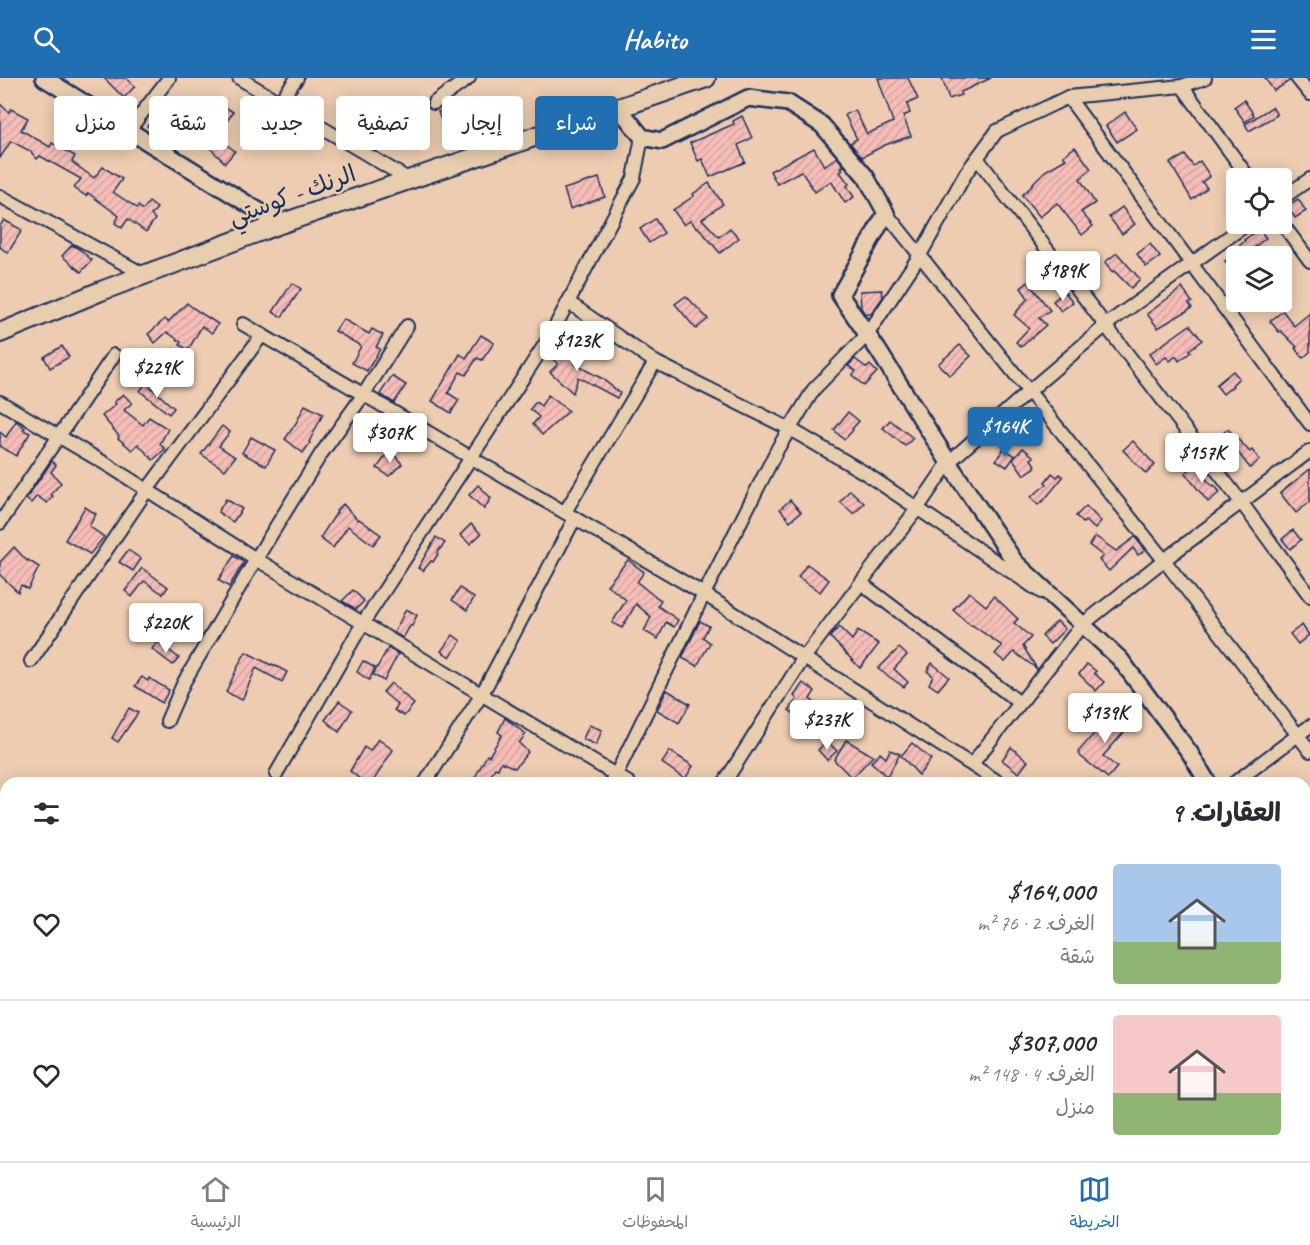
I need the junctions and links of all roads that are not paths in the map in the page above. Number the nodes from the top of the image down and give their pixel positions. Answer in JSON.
{"nodes":[{"id":1,"x":44,"y":78,"type":"edge"},
{"id":2,"x":169,"y":78,"type":"edge"},
{"id":3,"x":238,"y":78,"type":"edge"},
{"id":4,"x":297,"y":78,"type":"edge"},
{"id":5,"x":469,"y":78,"type":"edge"},
{"id":6,"x":706,"y":78,"type":"edge"},
{"id":7,"x":1205,"y":78,"type":"edge"},
{"id":8,"x":1297,"y":78,"type":"edge"},
{"id":9,"x":1182,"y":86,"type":"junction"},
{"id":10,"x":1310,"y":94,"type":"edge"},
{"id":11,"x":73,"y":96,"type":"edge"},
{"id":12,"x":269,"y":96,"type":"edge"},
{"id":13,"x":284,"y":96,"type":"edge"},
{"id":14,"x":1068,"y":97,"type":"junction"},
{"id":15,"x":434,"y":103,"type":"dead end"},
{"id":16,"x":619,"y":108,"type":"junction"},
{"id":17,"x":137,"y":120,"type":"edge"},
{"id":18,"x":324,"y":129,"type":"edge"},
{"id":19,"x":137,"y":135,"type":"edge"},
{"id":20,"x":642,"y":136,"type":"junction"},
{"id":21,"x":977,"y":158,"type":"junction"},
{"id":22,"x":1243,"y":168,"type":"edge"},
{"id":23,"x":408,"y":179,"type":"junction"},
{"id":24,"x":1310,"y":179,"type":"edge"},
{"id":25,"x":1292,"y":191,"type":"edge"},
{"id":26,"x":0,"y":196,"type":"edge"},
{"id":27,"x":886,"y":213,"type":"junction"},
{"id":28,"x":280,"y":224,"type":"junction"},
{"id":29,"x":1232,"y":234,"type":"edge"},
{"id":30,"x":1290,"y":234,"type":"edge"},
{"id":31,"x":920,"y":255,"type":"junction"},
{"id":32,"x":1310,"y":261,"type":"edge"},
{"id":33,"x":1191,"y":263,"type":"junction"},
{"id":34,"x":145,"y":275,"type":"junction"},
{"id":35,"x":568,"y":302,"type":"junction"},
{"id":36,"x":243,"y":324,"type":"dead end"},
{"id":37,"x":407,"y":326,"type":"dead end"},
{"id":38,"x":1106,"y":326,"type":"junction"},
{"id":39,"x":0,"y":333,"type":"edge"},
{"id":40,"x":262,"y":335,"type":"junction"},
{"id":41,"x":867,"y":335,"type":"junction"},
{"id":42,"x":114,"y":355,"type":"dead end"},
{"id":43,"x":655,"y":362,"type":"junction"},
{"id":44,"x":1029,"y":391,"type":"junction"},
{"id":45,"x":364,"y":394,"type":"junction"},
{"id":46,"x":0,"y":402,"type":"edge"},
{"id":47,"x":1310,"y":424,"type":"edge"},
{"id":48,"x":790,"y":429,"type":"junction"},
{"id":49,"x":59,"y":436,"type":"junction"},
{"id":50,"x":1310,"y":451,"type":"edge"},
{"id":51,"x":471,"y":458,"type":"junction"},
{"id":52,"x":949,"y":462,"type":"junction"},
{"id":53,"x":147,"y":490,"type":"junction"},
{"id":54,"x":1241,"y":502,"type":"junction"},
{"id":55,"x":917,"y":509,"type":"junction"},
{"id":56,"x":570,"y":515,"type":"junction"},
{"id":57,"x":0,"y":523,"type":"edge"},
{"id":58,"x":256,"y":559,"type":"junction"},
{"id":59,"x":1164,"y":560,"type":"junction"},
{"id":60,"x":861,"y":583,"type":"junction"},
{"id":61,"x":704,"y":594,"type":"junction"},
{"id":62,"x":1310,"y":596,"type":"edge"},
{"id":63,"x":1066,"y":610,"type":"junction"},
{"id":64,"x":363,"y":623,"type":"junction"},
{"id":65,"x":1082,"y":625,"type":"junction"},
{"id":66,"x":803,"y":659,"type":"junction"},
{"id":67,"x":31,"y":661,"type":"dead end"},
{"id":68,"x":482,"y":694,"type":"junction"},
{"id":69,"x":1020,"y":703,"type":"junction"},
{"id":70,"x":167,"y":721,"type":"dead end"},
{"id":71,"x":1310,"y":726,"type":"edge"},
{"id":72,"x":1298,"y":735,"type":"junction"},
{"id":73,"x":1310,"y":751,"type":"edge"},
{"id":74,"x":972,"y":764,"type":"junction"},
{"id":75,"x":276,"y":774,"type":"dead end"},
{"id":76,"x":429,"y":777,"type":"edge"},
{"id":77,"x":611,"y":777,"type":"edge"},
{"id":78,"x":615,"y":777,"type":"edge"},
{"id":79,"x":728,"y":777,"type":"edge"},
{"id":80,"x":991,"y":777,"type":"edge"},
{"id":81,"x":1204,"y":777,"type":"edge"},
{"id":82,"x":1242,"y":777,"type":"edge"}],
"edges":[{"from":1,"to":11,"type":"street"},
{"from":2,"to":17,"type":"street"},
{"from":3,"to":12,"type":"street"},
{"from":4,"to":13,"type":"street"},
{"from":5,"to":15,"type":"street"},
{"from":6,"to":16,"type":"main road","name":"الرنك - كوستي"},
{"from":7,"to":9,"type":"street"},
{"from":8,"to":10,"type":"street"},
{"from":9,"to":14,"type":"street"},
{"from":9,"to":22,"type":"street"},
{"from":14,"to":21,"type":"street"},
{"from":14,"to":33,"type":"street"},
{"from":16,"to":20,"type":"street"},
{"from":16,"to":23,"type":"main road","name":"الرنك - كوستي"},
{"from":18,"to":23,"type":"street"},
{"from":19,"to":28,"type":"street"},
{"from":20,"to":27,"type":"street"},
{"from":20,"to":35,"type":"street"},
{"from":21,"to":31,"type":"street"},
{"from":21,"to":38,"type":"street"},
{"from":23,"to":28,"type":"main road","name":"الرنك - كوستي"},
{"from":24,"to":25,"type":"street"},
{"from":26,"to":34,"type":"street"},
{"from":27,"to":31,"type":"street"},
{"from":27,"to":41,"type":"street"},
{"from":28,"to":34,"type":"main road","name":"الرنك - كوستي"},
{"from":29,"to":33,"type":"street"},
{"from":30,"to":32,"type":"street"},
{"from":31,"to":41,"type":"street"},
{"from":31,"to":44,"type":"street"},
{"from":33,"to":38,"type":"street"},
{"from":33,"to":47,"type":"street"},
{"from":34,"to":39,"type":"main road","name":"الرنك - كوستي"},
{"from":35,"to":43,"type":"street"},
{"from":35,"to":51,"type":"street"},
{"from":36,"to":40,"type":"street"},
{"from":37,"to":45,"type":"street"},
{"from":38,"to":44,"type":"street"},
{"from":38,"to":54,"type":"street"},
{"from":40,"to":45,"type":"street"},
{"from":40,"to":53,"type":"street"},
{"from":41,"to":48,"type":"street"},
{"from":41,"to":52,"type":"street"},
{"from":42,"to":49,"type":"street"},
{"from":43,"to":48,"type":"street"},
{"from":43,"to":56,"type":"street"},
{"from":44,"to":52,"type":"street"},
{"from":44,"to":59,"type":"street"},
{"from":45,"to":51,"type":"street"},
{"from":45,"to":58,"type":"street"},
{"from":46,"to":49,"type":"street"},
{"from":48,"to":55,"type":"street"},
{"from":48,"to":61,"type":"street"},
{"from":49,"to":53,"type":"street"},
{"from":49,"to":57,"type":"street"},
{"from":50,"to":54,"type":"street"},
{"from":51,"to":56,"type":"street"},
{"from":51,"to":64,"type":"street"},
{"from":52,"to":55,"type":"street"},
{"from":52,"to":63,"type":"street"},
{"from":53,"to":58,"type":"street"},
{"from":53,"to":67,"type":"street"},
{"from":54,"to":59,"type":"street"},
{"from":54,"to":62,"type":"street"},
{"from":55,"to":60,"type":"street"},
{"from":55,"to":63,"type":"street"},
{"from":56,"to":61,"type":"street"},
{"from":56,"to":68,"type":"street"},
{"from":58,"to":64,"type":"street"},
{"from":58,"to":70,"type":"street"},
{"from":59,"to":65,"type":"street"},
{"from":59,"to":72,"type":"street"},
{"from":60,"to":66,"type":"street"},
{"from":60,"to":69,"type":"street"},
{"from":61,"to":66,"type":"street"},
{"from":61,"to":78,"type":"street"},
{"from":63,"to":65,"type":"street"},
{"from":64,"to":68,"type":"street"},
{"from":64,"to":75,"type":"street"},
{"from":65,"to":69,"type":"street"},
{"from":65,"to":81,"type":"street"},
{"from":66,"to":74,"type":"street"},
{"from":66,"to":79,"type":"street"},
{"from":68,"to":76,"type":"street"},
{"from":68,"to":77,"type":"street"},
{"from":69,"to":74,"type":"street"},
{"from":71,"to":72,"type":"street"},
{"from":72,"to":73,"type":"street"},
{"from":72,"to":82,"type":"street"},
{"from":74,"to":80,"type":"street"}]}
